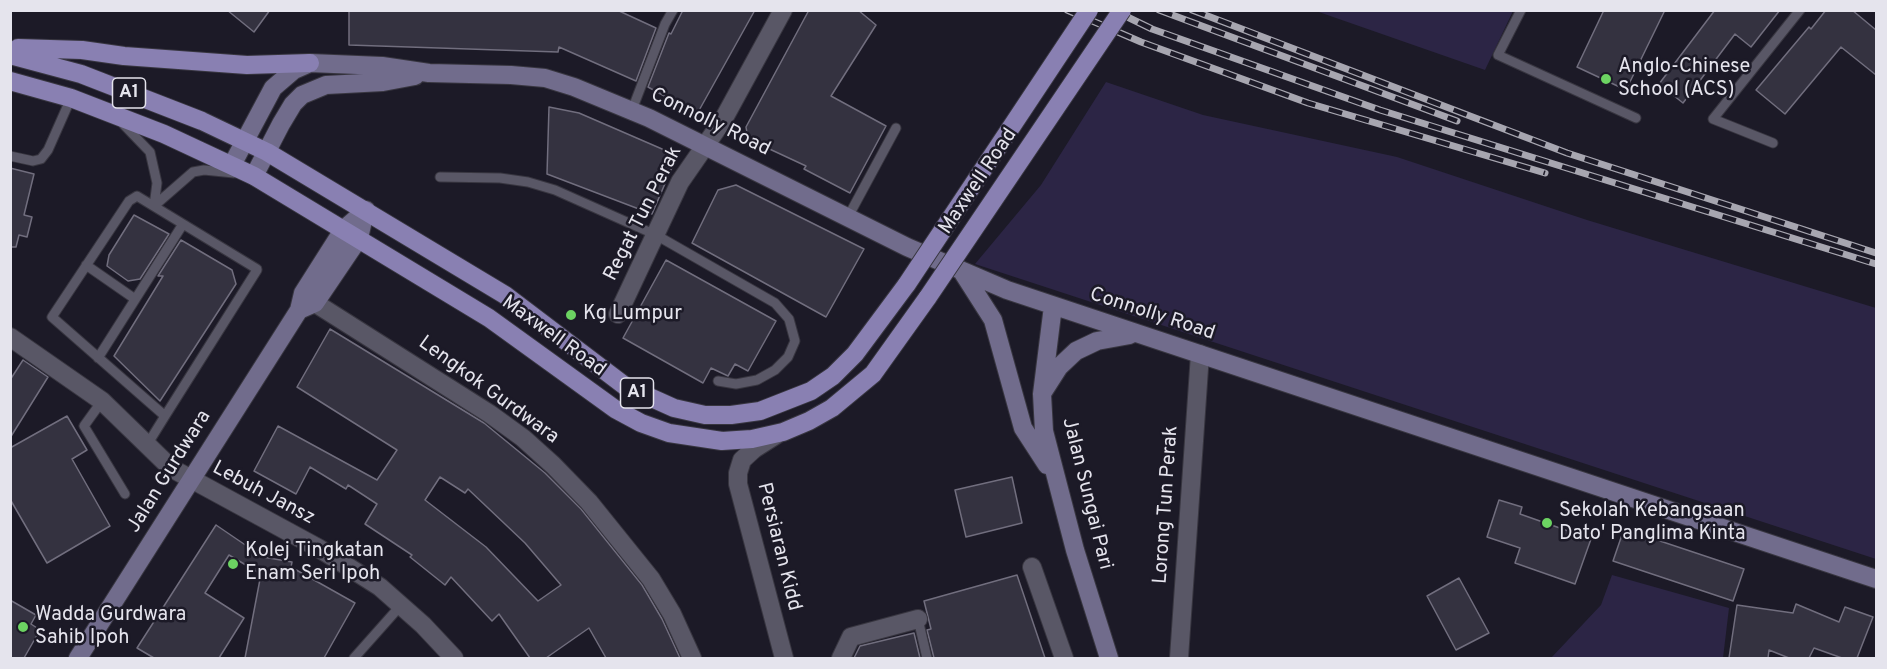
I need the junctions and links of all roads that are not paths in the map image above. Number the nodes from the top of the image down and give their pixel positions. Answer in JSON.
{"nodes":[{"id":1,"x":673,"y":10,"type":"edge"},
{"id":2,"x":783,"y":10,"type":"edge"},
{"id":3,"x":1089,"y":10,"type":"edge"},
{"id":4,"x":1122,"y":10,"type":"edge"},
{"id":5,"x":1521,"y":10,"type":"edge"},
{"id":6,"x":1800,"y":10,"type":"edge"},
{"id":7,"x":10,"y":47,"type":"edge"},
{"id":8,"x":10,"y":55,"type":"edge"},
{"id":9,"x":310,"y":63,"type":"junction"},
{"id":10,"x":429,"y":73,"type":"junction"},
{"id":11,"x":10,"y":81,"type":"edge"},
{"id":12,"x":71,"y":98,"type":"junction"},
{"id":13,"x":632,"y":110,"type":"junction"},
{"id":14,"x":109,"y":113,"type":"junction"},
{"id":15,"x":1636,"y":118,"type":"dead end"},
{"id":16,"x":896,"y":128,"type":"dead end"},
{"id":17,"x":245,"y":140,"type":"junction"},
{"id":18,"x":1773,"y":143,"type":"dead end"},
{"id":19,"x":705,"y":144,"type":"junction"},
{"id":20,"x":267,"y":152,"type":"junction"},
{"id":21,"x":10,"y":156,"type":"edge"},
{"id":22,"x":232,"y":165,"type":"junction"},
{"id":23,"x":254,"y":176,"type":"junction"},
{"id":24,"x":440,"y":177,"type":"dead end"},
{"id":25,"x":154,"y":206,"type":"junction"},
{"id":26,"x":366,"y":210,"type":"junction"},
{"id":27,"x":848,"y":217,"type":"junction"},
{"id":28,"x":183,"y":224,"type":"junction"},
{"id":29,"x":351,"y":234,"type":"junction"},
{"id":30,"x":656,"y":235,"type":"junction"},
{"id":31,"x":86,"y":265,"type":"junction"},
{"id":32,"x":963,"y":272,"type":"junction"},
{"id":33,"x":135,"y":299,"type":"junction"},
{"id":34,"x":307,"y":306,"type":"junction"},
{"id":35,"x":1053,"y":306,"type":"junction"},
{"id":36,"x":618,"y":314,"type":"dead end"},
{"id":37,"x":1141,"y":335,"type":"junction"},
{"id":38,"x":10,"y":337,"type":"edge"},
{"id":39,"x":1200,"y":354,"type":"junction"},
{"id":40,"x":98,"y":358,"type":"junction"},
{"id":41,"x":718,"y":381,"type":"dead end"},
{"id":42,"x":1042,"y":394,"type":"junction"},
{"id":43,"x":102,"y":401,"type":"junction"},
{"id":44,"x":165,"y":416,"type":"junction"},
{"id":45,"x":783,"y":432,"type":"junction"},
{"id":46,"x":147,"y":445,"type":"junction"},
{"id":47,"x":191,"y":481,"type":"junction"},
{"id":48,"x":1058,"y":482,"type":"junction"},
{"id":49,"x":125,"y":494,"type":"dead end"},
{"id":50,"x":1032,"y":567,"type":"dead end"},
{"id":51,"x":1876,"y":579,"type":"edge"},
{"id":52,"x":402,"y":604,"type":"junction"},
{"id":53,"x":918,"y":620,"type":"joint"},
{"id":54,"x":1109,"y":657,"type":"edge"},
{"id":55,"x":78,"y":658,"type":"edge"},
{"id":56,"x":354,"y":658,"type":"edge"},
{"id":57,"x":454,"y":658,"type":"edge"},
{"id":58,"x":692,"y":658,"type":"edge"},
{"id":59,"x":784,"y":658,"type":"edge"},
{"id":60,"x":840,"y":658,"type":"edge"},
{"id":61,"x":927,"y":658,"type":"edge"},
{"id":62,"x":1064,"y":658,"type":"edge"},
{"id":63,"x":1179,"y":658,"type":"edge"}],
"edges":[{"from":1,"to":13,"type":"lane"},
{"from":2,"to":19,"type":"street","name":"Regat Tun Perak"},
{"from":3,"to":26,"type":"main road","name":"Maxwell Road","number":"A1","bridge":true},
{"from":4,"to":45,"type":"main road","name":"Maxwell Road","number":"A1","bridge":true},
{"from":5,"to":15,"type":"lane"},
{"from":6,"to":18,"type":"lane"},
{"from":7,"to":9,"type":"main road"},
{"from":8,"to":17,"type":"main road","name":"Maxwell Road","number":"A1"},
{"from":9,"to":10,"type":"main road","name":"Connolly Road"},
{"from":9,"to":17,"type":"main road"},
{"from":10,"to":13,"type":"main road","name":"Connolly Road"},
{"from":10,"to":20,"type":"main road","name":"Connolly Road"},
{"from":11,"to":12,"type":"main road","name":"Maxwell Road","number":"A1"},
{"from":12,"to":14,"type":"main road","name":"Maxwell Road","number":"A1"},
{"from":12,"to":21,"type":"lane"},
{"from":13,"to":19,"type":"main road","name":"Connolly Road"},
{"from":14,"to":22,"type":"main road","name":"Maxwell Road","number":"A1"},
{"from":14,"to":25,"type":"lane"},
{"from":16,"to":27,"type":"lane"},
{"from":17,"to":20,"type":"main road","name":"Maxwell Road","number":"A1"},
{"from":17,"to":22,"type":"main road"},
{"from":19,"to":27,"type":"main road","name":"Connolly Road"},
{"from":19,"to":30,"type":"street","name":"Regat Tun Perak"},
{"from":20,"to":23,"type":"main road","name":"Connolly Road"},
{"from":20,"to":26,"type":"main road","name":"Maxwell Road","number":"A1"},
{"from":22,"to":23,"type":"main road","name":"Maxwell Road","number":"A1"},
{"from":23,"to":25,"type":"lane"},
{"from":23,"to":29,"type":"main road","name":"Maxwell Road","number":"A1"},
{"from":24,"to":30,"type":"lane"},
{"from":25,"to":28,"type":"lane"},
{"from":25,"to":31,"type":"lane"},
{"from":26,"to":29,"type":"main road","name":"Jalan Gurdwara"},
{"from":27,"to":32,"type":"main road","name":"Connolly Road"},
{"from":28,"to":33,"type":"lane"},
{"from":28,"to":44,"type":"lane"},
{"from":29,"to":34,"type":"main road","name":"Jalan Gurdwara"},
{"from":29,"to":45,"type":"main road","name":"Maxwell Road","number":"A1"},
{"from":30,"to":36,"type":"street","name":"Regat Tun Perak"},
{"from":30,"to":41,"type":"lane"},
{"from":31,"to":33,"type":"lane"},
{"from":31,"to":40,"type":"lane"},
{"from":32,"to":35,"type":"main road","name":"Connolly Road"},
{"from":32,"to":48,"type":"main road"},
{"from":33,"to":40,"type":"lane"},
{"from":34,"to":47,"type":"main road","name":"Jalan Gurdwara"},
{"from":34,"to":58,"type":"street","name":"Lengkok Gurdwara"},
{"from":35,"to":37,"type":"main road","name":"Connolly Road"},
{"from":35,"to":42,"type":"main road","name":"Jalan Sungai Pari"},
{"from":37,"to":39,"type":"main road","name":"Connolly Road"},
{"from":37,"to":42,"type":"main road"},
{"from":38,"to":43,"type":"street","name":"Lebuh Jansz"},
{"from":39,"to":51,"type":"main road","name":"Connolly Road"},
{"from":39,"to":63,"type":"street","name":"Lorong Tun Perak"},
{"from":40,"to":44,"type":"lane"},
{"from":42,"to":48,"type":"main road","name":"Jalan Sungai Pari"},
{"from":43,"to":46,"type":"street","name":"Lebuh Jansz"},
{"from":43,"to":49,"type":"lane"},
{"from":44,"to":46,"type":"lane"},
{"from":45,"to":59,"type":"street","name":"Persiaran Kidd"},
{"from":46,"to":47,"type":"street","name":"Lebuh Jansz"},
{"from":47,"to":52,"type":"street","name":"Lebuh Jansz"},
{"from":47,"to":55,"type":"main road","name":"Jalan Gurdwara"},
{"from":48,"to":54,"type":"main road","name":"Jalan Sungai Pari"},
{"from":50,"to":62,"type":"street"},
{"from":52,"to":56,"type":"lane"},
{"from":52,"to":57,"type":"street","name":"Lebuh Jansz"},
{"from":53,"to":60,"type":"street"},
{"from":53,"to":61,"type":"lane"}]}
